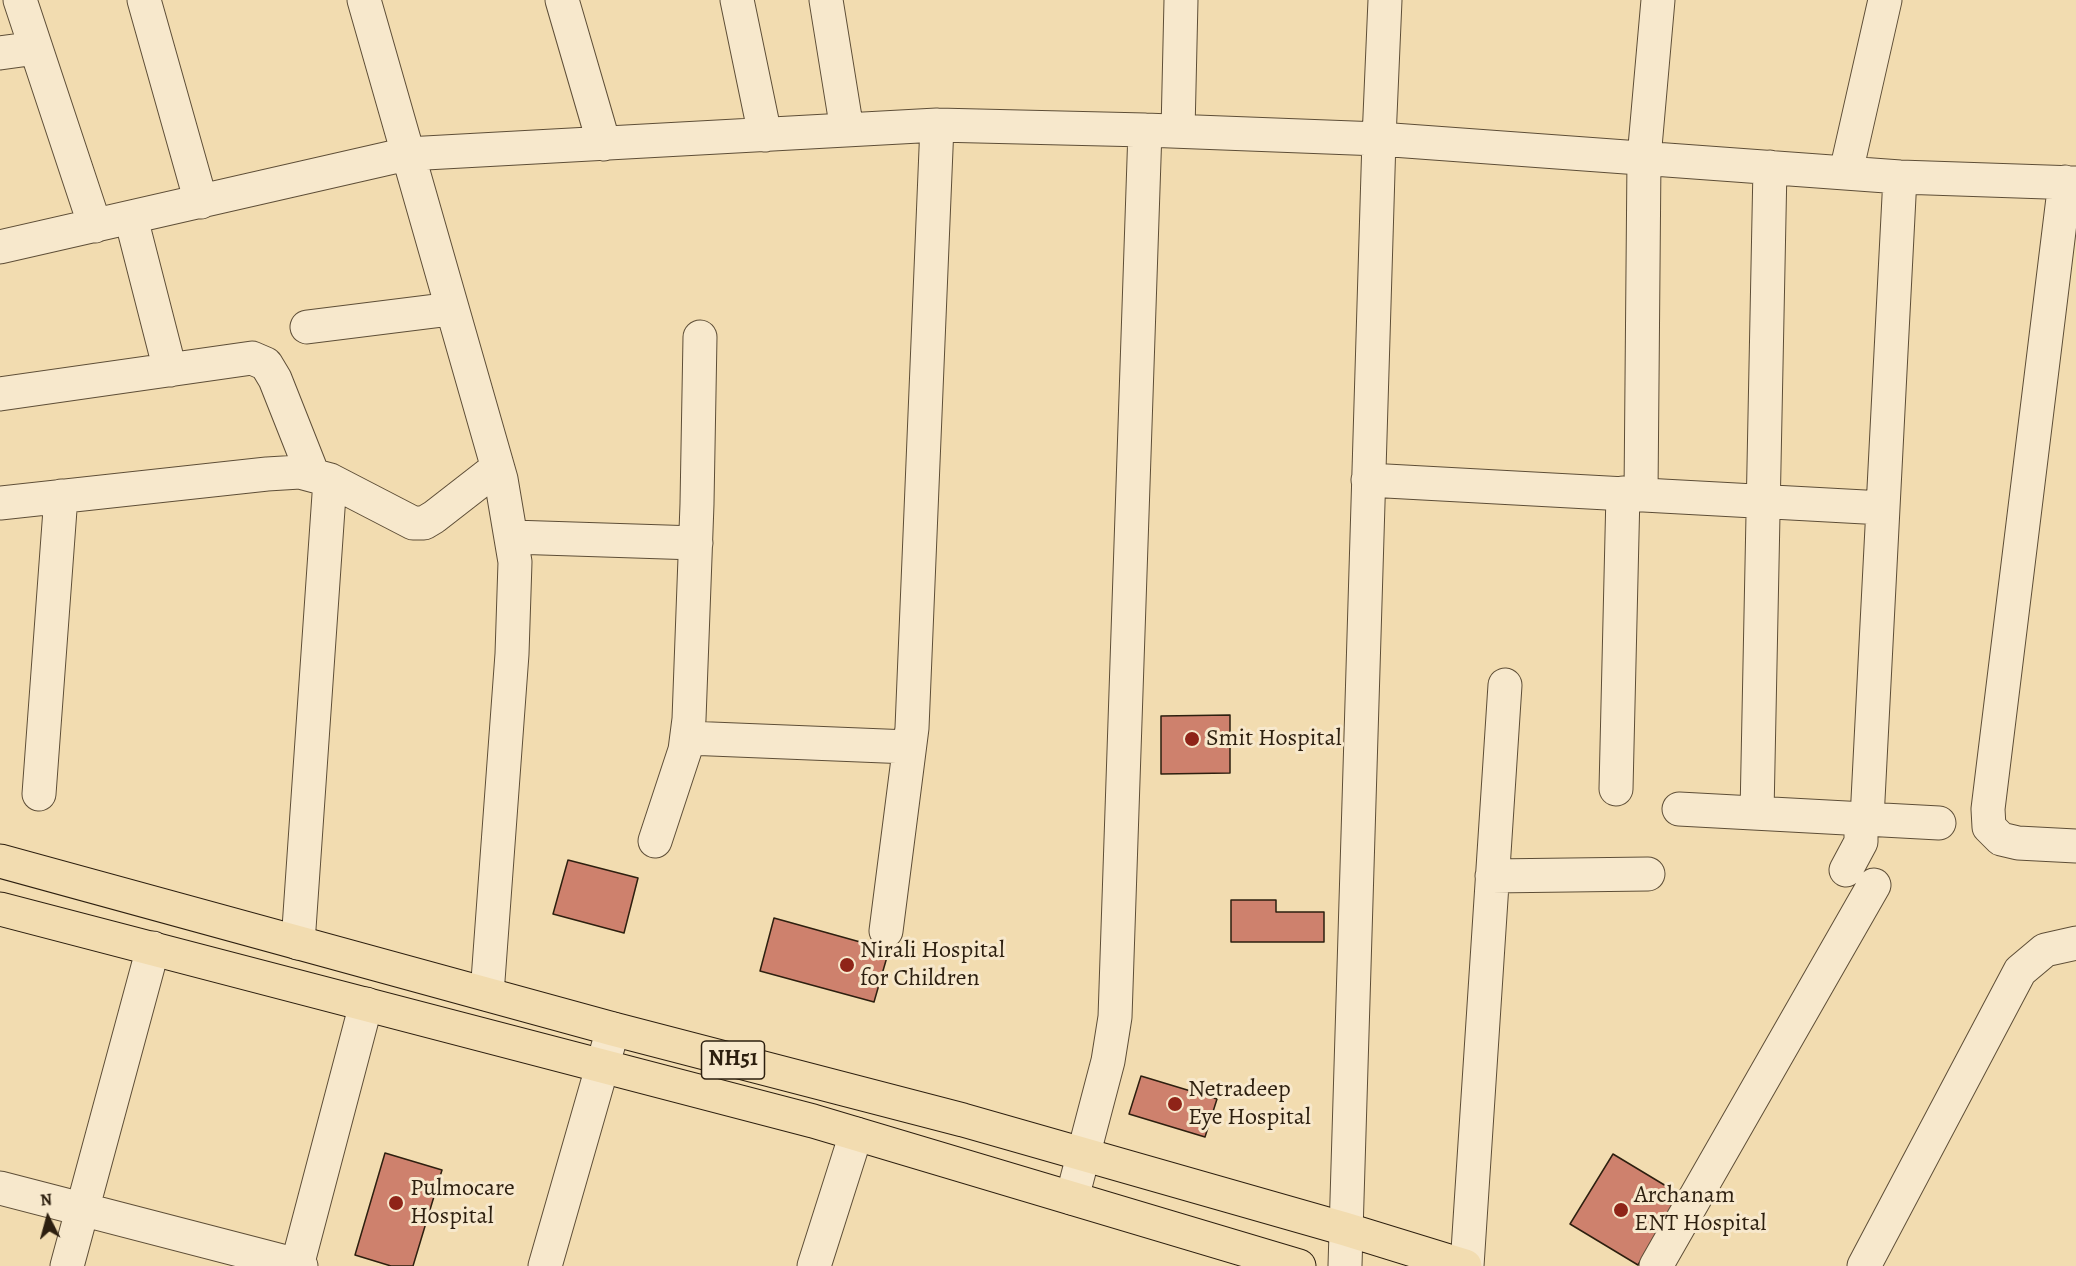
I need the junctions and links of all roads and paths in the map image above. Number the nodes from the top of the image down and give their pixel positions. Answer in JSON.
{"nodes":[{"id":1,"x":20,"y":0,"type":"edge"},
{"id":2,"x":144,"y":0,"type":"edge"},
{"id":3,"x":364,"y":0,"type":"edge"},
{"id":4,"x":562,"y":0,"type":"edge"},
{"id":5,"x":737,"y":0,"type":"edge"},
{"id":6,"x":826,"y":0,"type":"edge"},
{"id":7,"x":1181,"y":0,"type":"edge"},
{"id":8,"x":1385,"y":0,"type":"edge"},
{"id":9,"x":1658,"y":0,"type":"edge"},
{"id":10,"x":1885,"y":0,"type":"edge"},
{"id":11,"x":36,"y":48,"type":"junction"},
{"id":12,"x":0,"y":53,"type":"edge"},
{"id":13,"x":938,"y":125,"type":"junction"},
{"id":14,"x":847,"y":130,"type":"junction"},
{"id":15,"x":1145,"y":130,"type":"junction"},
{"id":16,"x":1178,"y":131,"type":"junction"},
{"id":17,"x":765,"y":135,"type":"junction"},
{"id":18,"x":1379,"y":139,"type":"junction"},
{"id":19,"x":604,"y":144,"type":"junction"},
{"id":20,"x":407,"y":154,"type":"junction"},
{"id":21,"x":1644,"y":158,"type":"junction"},
{"id":22,"x":1770,"y":167,"type":"junction"},
{"id":23,"x":1846,"y":172,"type":"junction"},
{"id":24,"x":1900,"y":177,"type":"junction"},
{"id":25,"x":2071,"y":182,"type":"edge"},
{"id":26,"x":201,"y":202,"type":"junction"},
{"id":27,"x":131,"y":218,"type":"junction"},
{"id":28,"x":95,"y":226,"type":"junction"},
{"id":29,"x":0,"y":247,"type":"edge"},
{"id":30,"x":451,"y":309,"type":"junction"},
{"id":31,"x":307,"y":327,"type":"dead end"},
{"id":32,"x":700,"y":337,"type":"dead end"},
{"id":33,"x":170,"y":370,"type":"junction"},
{"id":34,"x":0,"y":394,"type":"edge"},
{"id":35,"x":497,"y":468,"type":"junction"},
{"id":36,"x":321,"y":478,"type":"junction"},
{"id":37,"x":1368,"y":480,"type":"junction"},
{"id":38,"x":1632,"y":493,"type":"junction"},
{"id":39,"x":61,"y":496,"type":"junction"},
{"id":40,"x":1762,"y":500,"type":"junction"},
{"id":41,"x":0,"y":503,"type":"edge"},
{"id":42,"x":1883,"y":508,"type":"junction"},
{"id":43,"x":512,"y":537,"type":"junction"},
{"id":44,"x":696,"y":543,"type":"junction"},
{"id":45,"x":1505,"y":685,"type":"dead end"},
{"id":46,"x":687,"y":738,"type":"junction"},
{"id":47,"x":909,"y":747,"type":"junction"},
{"id":48,"x":1616,"y":789,"type":"dead end"},
{"id":49,"x":39,"y":794,"type":"dead end"},
{"id":50,"x":1679,"y":809,"type":"dead end"},
{"id":51,"x":1757,"y":813,"type":"junction"},
{"id":52,"x":1864,"y":819,"type":"junction"},
{"id":53,"x":1939,"y":823,"type":"dead end"},
{"id":54,"x":655,"y":841,"type":"dead end"},
{"id":55,"x":2076,"y":846,"type":"edge"},
{"id":56,"x":0,"y":861,"type":"edge"},
{"id":57,"x":1648,"y":874,"type":"dead end"},
{"id":58,"x":1492,"y":876,"type":"junction"},
{"id":59,"x":0,"y":909,"type":"edge"},
{"id":60,"x":886,"y":931,"type":"dead end"},
{"id":61,"x":298,"y":943,"type":"junction"},
{"id":62,"x":2076,"y":943,"type":"edge"},
{"id":63,"x":153,"y":948,"type":"junction"},
{"id":64,"x":487,"y":994,"type":"junction"},
{"id":65,"x":366,"y":1004,"type":"junction"},
{"id":66,"x":613,"y":1029,"type":"junction"},
{"id":67,"x":602,"y":1066,"type":"junction"},
{"id":68,"x":856,"y":1134,"type":"junction"},
{"id":69,"x":1083,"y":1154,"type":"junction"},
{"id":70,"x":0,"y":1188,"type":"edge"},
{"id":71,"x":1072,"y":1198,"type":"junction"},
{"id":72,"x":82,"y":1210,"type":"junction"},
{"id":73,"x":1345,"y":1228,"type":"junction"},
{"id":74,"x":1292,"y":1265,"type":"edge"},
{"id":75,"x":67,"y":1266,"type":"edge"},
{"id":76,"x":298,"y":1266,"type":"edge"},
{"id":77,"x":544,"y":1266,"type":"edge"},
{"id":78,"x":814,"y":1266,"type":"edge"},
{"id":79,"x":1345,"y":1266,"type":"edge"},
{"id":80,"x":1466,"y":1266,"type":"edge"},
{"id":81,"x":1656,"y":1266,"type":"edge"},
{"id":82,"x":1864,"y":1266,"type":"edge"}],
"edges":[{"from":1,"to":11,"type":"street"},
{"from":2,"to":26,"type":"street"},
{"from":3,"to":20,"type":"street"},
{"from":4,"to":19,"type":"street"},
{"from":5,"to":17,"type":"street"},
{"from":6,"to":14,"type":"street"},
{"from":7,"to":16,"type":"street"},
{"from":8,"to":18,"type":"street"},
{"from":9,"to":21,"type":"street"},
{"from":10,"to":23,"type":"street"},
{"from":11,"to":12,"type":"street"},
{"from":11,"to":28,"type":"street"},
{"from":13,"to":14,"type":"street"},
{"from":13,"to":15,"type":"street"},
{"from":13,"to":47,"type":"street"},
{"from":14,"to":17,"type":"street"},
{"from":15,"to":16,"type":"street"},
{"from":15,"to":69,"type":"street"},
{"from":16,"to":18,"type":"street"},
{"from":17,"to":19,"type":"street"},
{"from":18,"to":21,"type":"street"},
{"from":18,"to":37,"type":"street"},
{"from":19,"to":20,"type":"street"},
{"from":20,"to":26,"type":"street"},
{"from":20,"to":30,"type":"street"},
{"from":21,"to":22,"type":"street"},
{"from":21,"to":38,"type":"street"},
{"from":22,"to":23,"type":"street"},
{"from":22,"to":40,"type":"street"},
{"from":23,"to":24,"type":"street"},
{"from":24,"to":25,"type":"street"},
{"from":24,"to":42,"type":"street"},
{"from":25,"to":55,"type":"street"},
{"from":26,"to":27,"type":"street"},
{"from":27,"to":28,"type":"street"},
{"from":27,"to":33,"type":"street"},
{"from":28,"to":29,"type":"street"},
{"from":30,"to":31,"type":"street"},
{"from":30,"to":35,"type":"street"},
{"from":32,"to":44,"type":"street"},
{"from":33,"to":34,"type":"street"},
{"from":33,"to":36,"type":"street"},
{"from":35,"to":36,"type":"street"},
{"from":35,"to":43,"type":"street"},
{"from":36,"to":39,"type":"street"},
{"from":36,"to":61,"type":"street"},
{"from":37,"to":38,"type":"street"},
{"from":37,"to":73,"type":"street"},
{"from":38,"to":40,"type":"street"},
{"from":38,"to":48,"type":"street"},
{"from":39,"to":41,"type":"street"},
{"from":39,"to":49,"type":"street"},
{"from":40,"to":42,"type":"street"},
{"from":40,"to":51,"type":"street"},
{"from":42,"to":52,"type":"street"},
{"from":43,"to":44,"type":"street"},
{"from":43,"to":64,"type":"street"},
{"from":44,"to":46,"type":"street"},
{"from":45,"to":58,"type":"street"},
{"from":46,"to":47,"type":"street"},
{"from":46,"to":54,"type":"street"},
{"from":47,"to":60,"type":"street"},
{"from":50,"to":51,"type":"street"},
{"from":51,"to":52,"type":"street"},
{"from":52,"to":53,"type":"street"},
{"from":52,"to":81,"type":"street"},
{"from":56,"to":61,"type":"highway","number":"NH51"},
{"from":57,"to":58,"type":"street"},
{"from":58,"to":80,"type":"street"},
{"from":59,"to":63,"type":"highway","number":"NH51"},
{"from":61,"to":64,"type":"highway","number":"NH51"},
{"from":62,"to":82,"type":"street"},
{"from":63,"to":65,"type":"highway","number":"NH51"},
{"from":63,"to":72,"type":"street"},
{"from":64,"to":66,"type":"highway","number":"NH51"},
{"from":65,"to":67,"type":"highway","number":"NH51"},
{"from":65,"to":76,"type":"street"},
{"from":66,"to":67,"type":"street"},
{"from":66,"to":69,"type":"highway","number":"NH51"},
{"from":67,"to":68,"type":"highway","number":"NH51"},
{"from":67,"to":77,"type":"street"},
{"from":68,"to":71,"type":"highway","number":"NH51"},
{"from":68,"to":78,"type":"street"},
{"from":69,"to":71,"type":"street"},
{"from":69,"to":73,"type":"highway","number":"NH51"},
{"from":70,"to":72,"type":"street"},
{"from":71,"to":74,"type":"highway","number":"NH51"},
{"from":72,"to":75,"type":"street"},
{"from":72,"to":76,"type":"street"},
{"from":73,"to":79,"type":"street"},
{"from":73,"to":80,"type":"highway","number":"NH51"}]}
